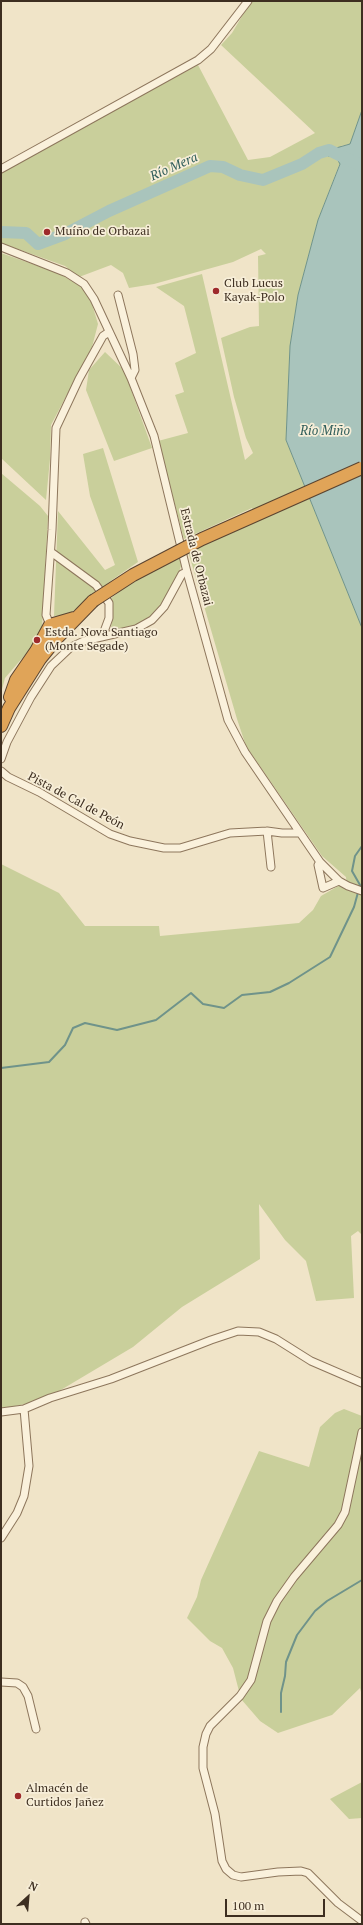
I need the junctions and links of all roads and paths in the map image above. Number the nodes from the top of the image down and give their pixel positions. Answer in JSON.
{"nodes":[{"id":1,"x":248,"y":1,"type":"edge"},
{"id":2,"x":1,"y":169,"type":"edge"},
{"id":3,"x":1,"y":247,"type":"edge"},
{"id":4,"x":118,"y":296,"type":"dead end"},
{"id":5,"x":109,"y":332,"type":"junction"},
{"id":6,"x":131,"y":378,"type":"junction"},
{"id":7,"x":362,"y":468,"type":"edge"},
{"id":8,"x":51,"y":552,"type":"junction"},
{"id":9,"x":188,"y":572,"type":"junction"},
{"id":10,"x":78,"y":616,"type":"junction"},
{"id":11,"x":50,"y":625,"type":"junction"},
{"id":12,"x":102,"y":637,"type":"junction"},
{"id":13,"x":40,"y":659,"type":"junction"},
{"id":14,"x":51,"y":666,"type":"junction"},
{"id":15,"x":9,"y":708,"type":"junction"},
{"id":16,"x":1,"y":726,"type":"edge"},
{"id":17,"x":4,"y":741,"type":"edge"},
{"id":18,"x":1,"y":759,"type":"edge"},
{"id":19,"x":1,"y":771,"type":"edge"},
{"id":20,"x":267,"y":832,"type":"junction"},
{"id":21,"x":299,"y":833,"type":"junction"},
{"id":22,"x":320,"y":862,"type":"junction"},
{"id":23,"x":271,"y":867,"type":"dead end"},
{"id":24,"x":339,"y":881,"type":"junction"},
{"id":25,"x":362,"y":891,"type":"edge"},
{"id":26,"x":362,"y":1382,"type":"edge"},
{"id":27,"x":24,"y":1409,"type":"junction"},
{"id":28,"x":1,"y":1412,"type":"edge"},
{"id":29,"x":362,"y":1432,"type":"edge"},
{"id":30,"x":1,"y":1538,"type":"edge"},
{"id":31,"x":1,"y":1682,"type":"edge"},
{"id":32,"x":36,"y":1729,"type":"dead end"},
{"id":33,"x":362,"y":1921,"type":"edge"}],
"edges":[{"from":1,"to":2,"type":"street"},
{"from":3,"to":5,"type":"street","name":"Estrada de Orbazai"},
{"from":4,"to":6,"type":"street"},
{"from":5,"to":6,"type":"street","name":"Estrada de Orbazai"},
{"from":5,"to":8,"type":"street"},
{"from":6,"to":9,"type":"street","name":"Estrada de Orbazai"},
{"from":7,"to":10,"type":"highway","bridge":true},
{"from":8,"to":11,"type":"street"},
{"from":8,"to":12,"type":"street"},
{"from":9,"to":12,"type":"street"},
{"from":9,"to":21,"type":"street","name":"Estrada de Orbazai"},
{"from":10,"to":11,"type":"highway"},
{"from":10,"to":13,"type":"highway"},
{"from":11,"to":15,"type":"highway"},
{"from":12,"to":14,"type":"street"},
{"from":13,"to":14,"type":"street"},
{"from":13,"to":15,"type":"highway"},
{"from":14,"to":17,"type":"street"},
{"from":15,"to":16,"type":"highway"},
{"from":17,"to":18,"type":"street"},
{"from":19,"to":20,"type":"street","name":"Pista de Cal de Peón"},
{"from":20,"to":21,"type":"street","name":"Pista de Cal de Peón"},
{"from":20,"to":23,"type":"street"},
{"from":21,"to":22,"type":"street","name":"Estrada de Orbazai"},
{"from":22,"to":24,"type":"street","name":"Estrada de Orbazai"},
{"from":22,"to":24,"type":"street"},
{"from":24,"to":25,"type":"street","name":"Estrada de Orbazai"},
{"from":26,"to":27,"type":"street"},
{"from":27,"to":28,"type":"street"},
{"from":27,"to":30,"type":"street"},
{"from":29,"to":33,"type":"street"},
{"from":31,"to":32,"type":"street"}]}
